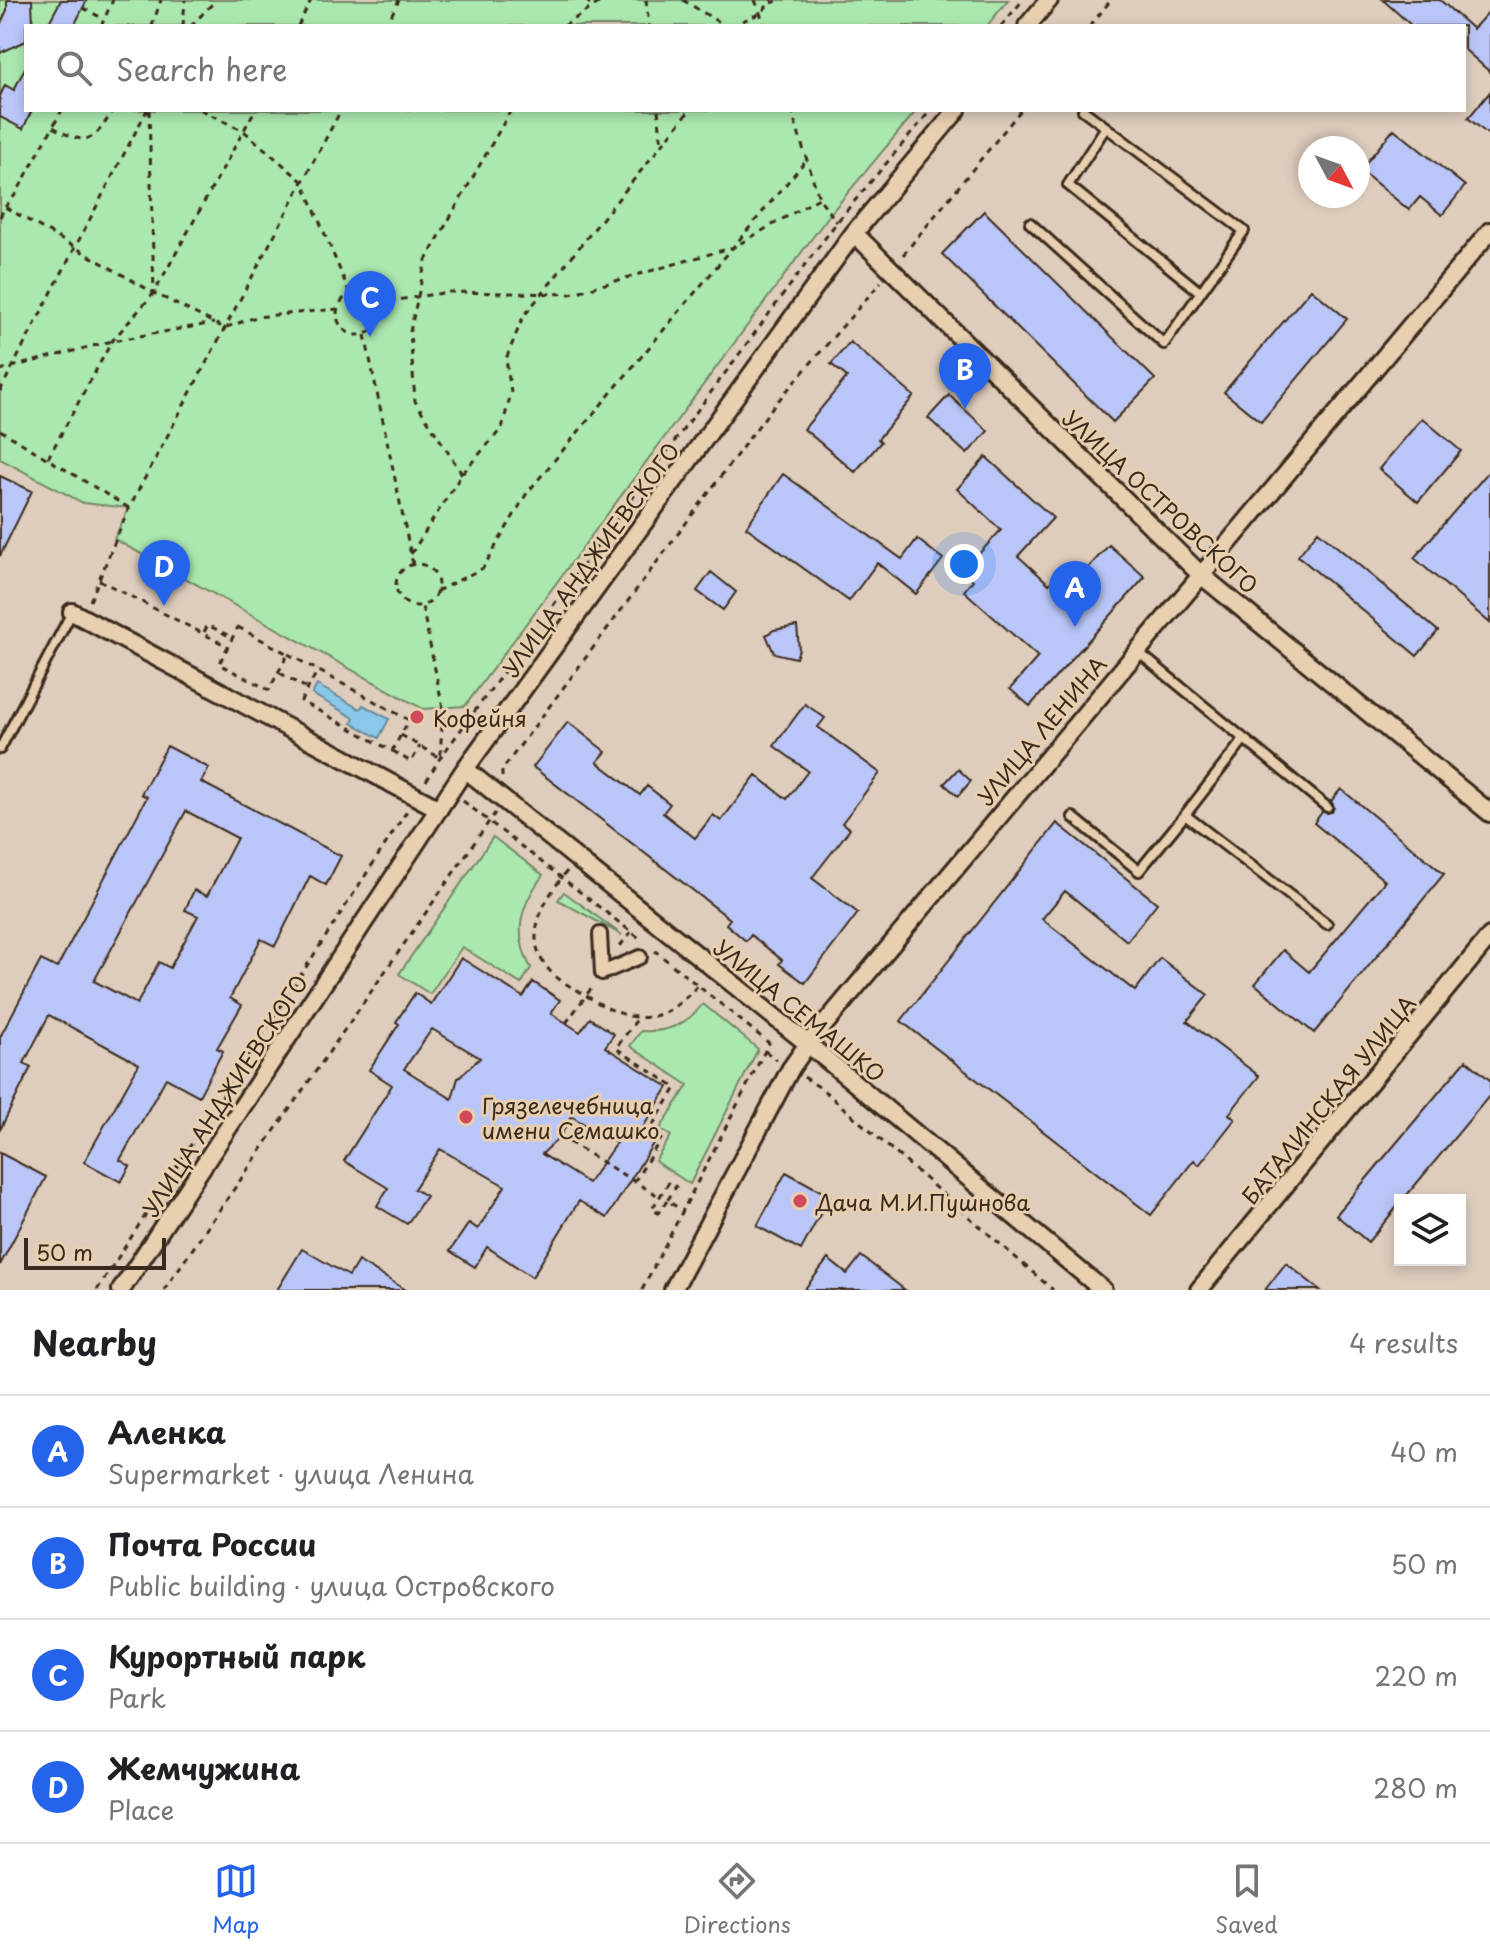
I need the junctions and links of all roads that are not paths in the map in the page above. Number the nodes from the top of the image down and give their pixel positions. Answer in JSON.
{"nodes":[{"id":1,"x":1049,"y":0,"type":"edge"},
{"id":2,"x":1029,"y":24,"type":"edge"},
{"id":3,"x":955,"y":112,"type":"edge"},
{"id":4,"x":1086,"y":112,"type":"edge"},
{"id":5,"x":1106,"y":127,"type":"junction"},
{"id":6,"x":1030,"y":223,"type":"dead end"},
{"id":7,"x":1490,"y":231,"type":"edge"},
{"id":8,"x":854,"y":233,"type":"junction"},
{"id":9,"x":1200,"y":292,"type":"junction"},
{"id":10,"x":1200,"y":574,"type":"junction"},
{"id":11,"x":77,"y":615,"type":"joint"},
{"id":12,"x":1136,"y":650,"type":"junction"},
{"id":13,"x":1244,"y":739,"type":"junction"},
{"id":14,"x":0,"y":749,"type":"edge"},
{"id":15,"x":465,"y":769,"type":"junction"},
{"id":16,"x":1327,"y":807,"type":"dead end"},
{"id":17,"x":439,"y":809,"type":"junction"},
{"id":18,"x":1490,"y":813,"type":"edge"},
{"id":19,"x":1185,"y":815,"type":"junction"},
{"id":20,"x":1073,"y":817,"type":"dead end"},
{"id":21,"x":1327,"y":924,"type":"dead end"},
{"id":22,"x":600,"y":934,"type":"dead end"},
{"id":23,"x":1490,"y":936,"type":"edge"},
{"id":24,"x":640,"y":957,"type":"dead end"},
{"id":25,"x":808,"y":1044,"type":"junction"},
{"id":26,"x":121,"y":1290,"type":"edge"},
{"id":27,"x":673,"y":1290,"type":"edge"},
{"id":28,"x":1103,"y":1290,"type":"edge"},
{"id":29,"x":1199,"y":1290,"type":"edge"}],
"edges":[{"from":1,"to":2,"type":"street"},
{"from":3,"to":8,"type":"street","name":"УЛИЦА АНДЖИЕВСКОГО"},
{"from":4,"to":5,"type":"lane"},
{"from":5,"to":9,"type":"lane"},
{"from":5,"to":9,"type":"lane"},
{"from":6,"to":9,"type":"lane"},
{"from":7,"to":10,"type":"street","name":"УЛИЦА ЛЕНИНА"},
{"from":8,"to":10,"type":"street","name":"УЛИЦА ОСТРОВСКОГО"},
{"from":8,"to":15,"type":"street","name":"УЛИЦА АНДЖИЕВСКОГО"},
{"from":10,"to":12,"type":"street","name":"УЛИЦА ЛЕНИНА"},
{"from":10,"to":18,"type":"street","name":"УЛИЦА ОСТРОВСКОГО"},
{"from":11,"to":14,"type":"lane"},
{"from":11,"to":17,"type":"street"},
{"from":12,"to":13,"type":"lane"},
{"from":12,"to":25,"type":"street","name":"УЛИЦА ЛЕНИНА"},
{"from":13,"to":16,"type":"lane"},
{"from":13,"to":19,"type":"lane"},
{"from":15,"to":17,"type":"street","name":"УЛИЦА АНДЖИЕВСКОГО"},
{"from":15,"to":25,"type":"street","name":"УЛИЦА СЕМАШКО"},
{"from":17,"to":26,"type":"street","name":"УЛИЦА АНДЖИЕВСКОГО"},
{"from":19,"to":20,"type":"lane"},
{"from":19,"to":21,"type":"lane"},
{"from":22,"to":24,"type":"street"},
{"from":23,"to":29,"type":"street","name":"БАТАЛИНСКАЯ УЛИЦА"},
{"from":25,"to":27,"type":"street","name":"УЛИЦА ЛЕНИНА"},
{"from":25,"to":28,"type":"street","name":"УЛИЦА СЕМАШКО"}]}
